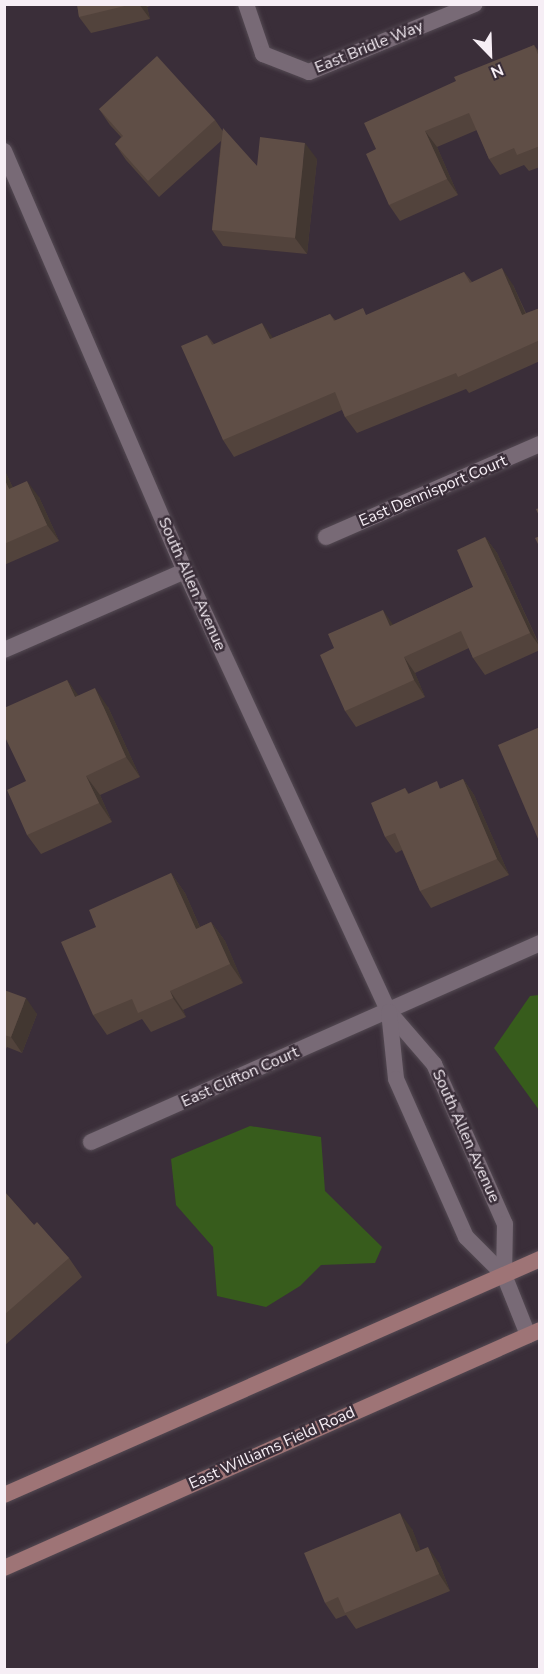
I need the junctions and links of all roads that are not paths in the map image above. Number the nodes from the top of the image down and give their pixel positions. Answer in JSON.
{"nodes":[{"id":1,"x":246,"y":4,"type":"edge"},
{"id":2,"x":475,"y":4,"type":"edge"},
{"id":3,"x":4,"y":151,"type":"edge"},
{"id":4,"x":540,"y":444,"type":"edge"},
{"id":5,"x":326,"y":537,"type":"dead end"},
{"id":6,"x":185,"y":571,"type":"junction"},
{"id":7,"x":4,"y":650,"type":"edge"},
{"id":8,"x":540,"y":944,"type":"edge"},
{"id":9,"x":389,"y":1012,"type":"junction"},
{"id":10,"x":91,"y":1142,"type":"dead end"},
{"id":11,"x":540,"y":1259,"type":"edge"},
{"id":12,"x":504,"y":1275,"type":"junction"},
{"id":13,"x":534,"y":1333,"type":"edge"},
{"id":14,"x":4,"y":1495,"type":"edge"},
{"id":15,"x":4,"y":1568,"type":"edge"}],
"edges":[{"from":1,"to":2,"type":"street","name":"East Bridle Way"},
{"from":3,"to":6,"type":"street","name":"South Allen Avenue"},
{"from":4,"to":5,"type":"street","name":"East Dennisport Court"},
{"from":6,"to":7,"type":"street"},
{"from":6,"to":9,"type":"street","name":"South Allen Avenue"},
{"from":8,"to":9,"type":"street","name":"East Clifton Court"},
{"from":9,"to":10,"type":"street","name":"East Clifton Court"},
{"from":9,"to":12,"type":"street","name":"South Allen Avenue"},
{"from":9,"to":12,"type":"street","name":"South Allen Avenue"},
{"from":11,"to":12,"type":"main road"},
{"from":12,"to":13,"type":"street","name":"South Allen Avenue"},
{"from":12,"to":14,"type":"main road"},
{"from":13,"to":15,"type":"main road","name":"East Williams Field Road"}]}
